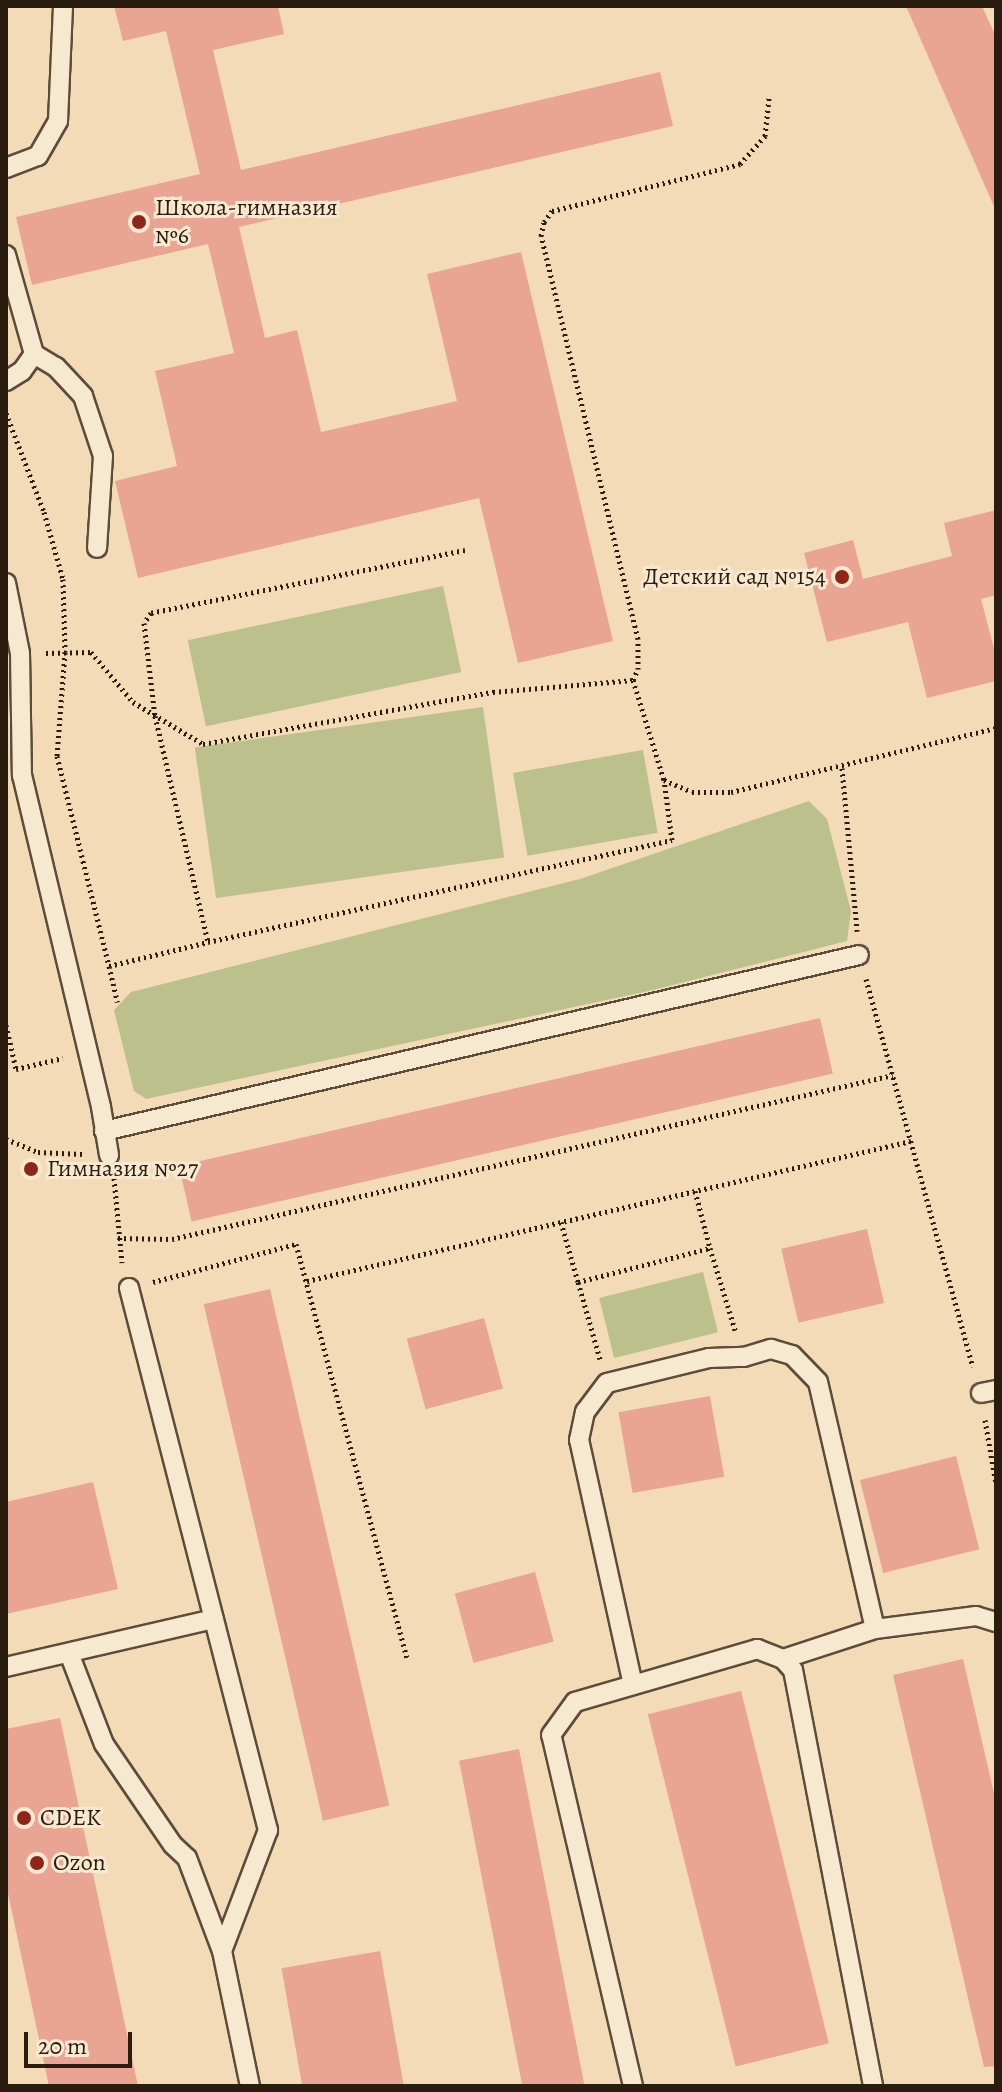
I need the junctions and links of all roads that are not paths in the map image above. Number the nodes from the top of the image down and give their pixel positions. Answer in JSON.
{"nodes":[{"id":1,"x":63,"y":6,"type":"edge"},
{"id":2,"x":6,"y":168,"type":"edge"},
{"id":3,"x":6,"y":255,"type":"edge"},
{"id":4,"x":34,"y":354,"type":"junction"},
{"id":5,"x":6,"y":381,"type":"edge"},
{"id":6,"x":97,"y":548,"type":"dead end"},
{"id":7,"x":6,"y":583,"type":"edge"},
{"id":8,"x":859,"y":955,"type":"road end"},
{"id":9,"x":104,"y":1131,"type":"junction"},
{"id":10,"x":109,"y":1155,"type":"road end"},
{"id":11,"x":129,"y":1288,"type":"road end"},
{"id":12,"x":214,"y":1619,"type":"junction"},
{"id":13,"x":996,"y":1622,"type":"edge"},
{"id":14,"x":875,"y":1629,"type":"junction"},
{"id":15,"x":69,"y":1653,"type":"junction"},
{"id":16,"x":783,"y":1659,"type":"junction"},
{"id":17,"x":6,"y":1667,"type":"edge"},
{"id":18,"x":633,"y":1685,"type":"junction"},
{"id":19,"x":222,"y":1951,"type":"junction"},
{"id":20,"x":250,"y":2086,"type":"edge"},
{"id":21,"x":633,"y":2086,"type":"edge"},
{"id":22,"x":873,"y":2086,"type":"edge"}],
"edges":[{"from":1,"to":2,"type":"lane"},
{"from":3,"to":4,"type":"lane"},
{"from":4,"to":5,"type":"lane"},
{"from":4,"to":6,"type":"lane"},
{"from":7,"to":9,"type":"lane"},
{"from":8,"to":9,"type":"lane"},
{"from":9,"to":10,"type":"lane"},
{"from":11,"to":12,"type":"lane"},
{"from":12,"to":15,"type":"lane"},
{"from":12,"to":19,"type":"lane"},
{"from":13,"to":14,"type":"lane"},
{"from":14,"to":16,"type":"lane"},
{"from":14,"to":18,"type":"lane"},
{"from":15,"to":17,"type":"lane"},
{"from":15,"to":19,"type":"lane"},
{"from":16,"to":18,"type":"lane"},
{"from":16,"to":22,"type":"lane"},
{"from":18,"to":21,"type":"lane"},
{"from":19,"to":20,"type":"lane"}]}
